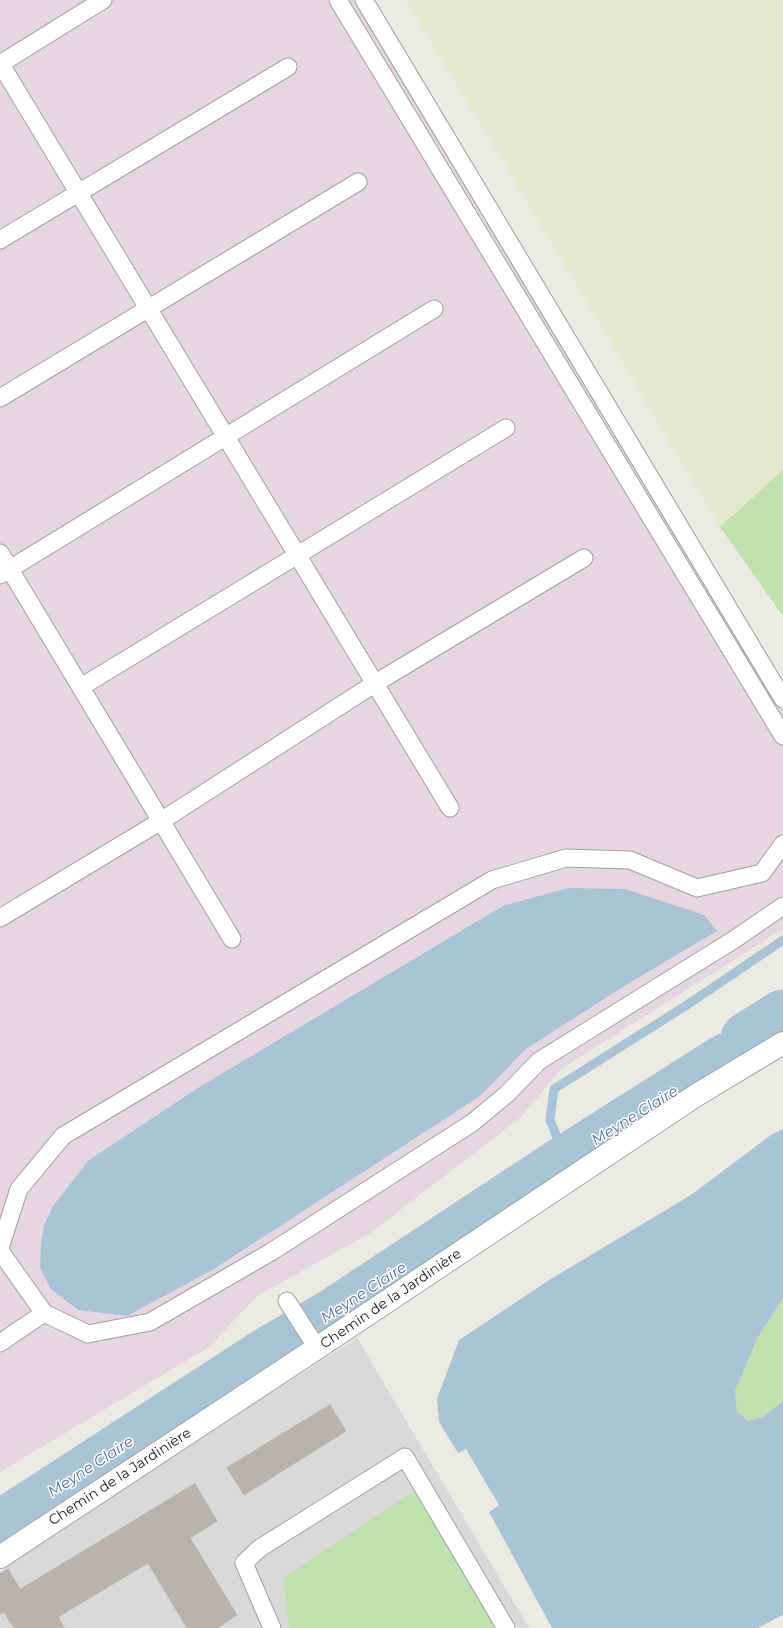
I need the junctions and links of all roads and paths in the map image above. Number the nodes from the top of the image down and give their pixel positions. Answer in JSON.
{"nodes":[{"id":1,"x":103,"y":0,"type":"edge"},
{"id":2,"x":338,"y":0,"type":"edge"},
{"id":3,"x":364,"y":0,"type":"edge"},
{"id":4,"x":0,"y":63,"type":"edge"},
{"id":5,"x":288,"y":67,"type":"dead end"},
{"id":6,"x":358,"y":182,"type":"dead end"},
{"id":7,"x":79,"y":194,"type":"junction"},
{"id":8,"x":0,"y":240,"type":"edge"},
{"id":9,"x":148,"y":309,"type":"junction"},
{"id":10,"x":434,"y":309,"type":"dead end"},
{"id":11,"x":0,"y":398,"type":"edge"},
{"id":12,"x":506,"y":428,"type":"dead end"},
{"id":13,"x":225,"y":437,"type":"junction"},
{"id":14,"x":0,"y":553,"type":"edge"},
{"id":15,"x":296,"y":555,"type":"junction"},
{"id":16,"x":584,"y":558,"type":"dead end"},
{"id":17,"x":5,"y":572,"type":"edge"},
{"id":18,"x":374,"y":684,"type":"junction"},
{"id":19,"x":81,"y":687,"type":"junction"},
{"id":20,"x":783,"y":699,"type":"edge"},
{"id":21,"x":783,"y":736,"type":"edge"},
{"id":22,"x":450,"y":808,"type":"dead end"},
{"id":23,"x":161,"y":821,"type":"junction"},
{"id":24,"x":783,"y":844,"type":"edge"},
{"id":25,"x":783,"y":906,"type":"edge"},
{"id":26,"x":0,"y":918,"type":"edge"},
{"id":27,"x":232,"y":939,"type":"dead end"},
{"id":28,"x":783,"y":1043,"type":"edge"},
{"id":29,"x":0,"y":1248,"type":"edge"},
{"id":30,"x":0,"y":1251,"type":"edge"},
{"id":31,"x":287,"y":1301,"type":"dead end"},
{"id":32,"x":44,"y":1313,"type":"junction"},
{"id":33,"x":0,"y":1343,"type":"edge"},
{"id":34,"x":317,"y":1348,"type":"junction"},
{"id":35,"x":0,"y":1557,"type":"edge"},
{"id":36,"x":272,"y":1628,"type":"edge"},
{"id":37,"x":506,"y":1628,"type":"edge"}],
"edges":[{"from":1,"to":4,"type":"lane"},
{"from":2,"to":21,"type":"lane"},
{"from":3,"to":20,"type":"lane"},
{"from":4,"to":7,"type":"lane"},
{"from":5,"to":7,"type":"lane"},
{"from":6,"to":9,"type":"lane"},
{"from":7,"to":8,"type":"lane"},
{"from":7,"to":9,"type":"lane"},
{"from":9,"to":11,"type":"lane"},
{"from":9,"to":13,"type":"lane"},
{"from":10,"to":13,"type":"lane"},
{"from":12,"to":15,"type":"lane"},
{"from":13,"to":15,"type":"lane"},
{"from":13,"to":17,"type":"lane"},
{"from":14,"to":17,"type":"lane"},
{"from":15,"to":18,"type":"lane"},
{"from":15,"to":19,"type":"lane"},
{"from":16,"to":18,"type":"lane"},
{"from":17,"to":19,"type":"lane"},
{"from":18,"to":22,"type":"lane"},
{"from":18,"to":23,"type":"lane"},
{"from":19,"to":23,"type":"lane"},
{"from":23,"to":26,"type":"lane"},
{"from":23,"to":27,"type":"lane"},
{"from":24,"to":29,"type":"lane"},
{"from":25,"to":32,"type":"lane"},
{"from":28,"to":34,"type":"street","name":"Chemin de la Jardinière"},
{"from":30,"to":32,"type":"lane"},
{"from":31,"to":34,"type":"lane"},
{"from":32,"to":33,"type":"lane"},
{"from":34,"to":35,"type":"street","name":"Chemin de la Jardinière"},
{"from":36,"to":37,"type":"lane"}]}
